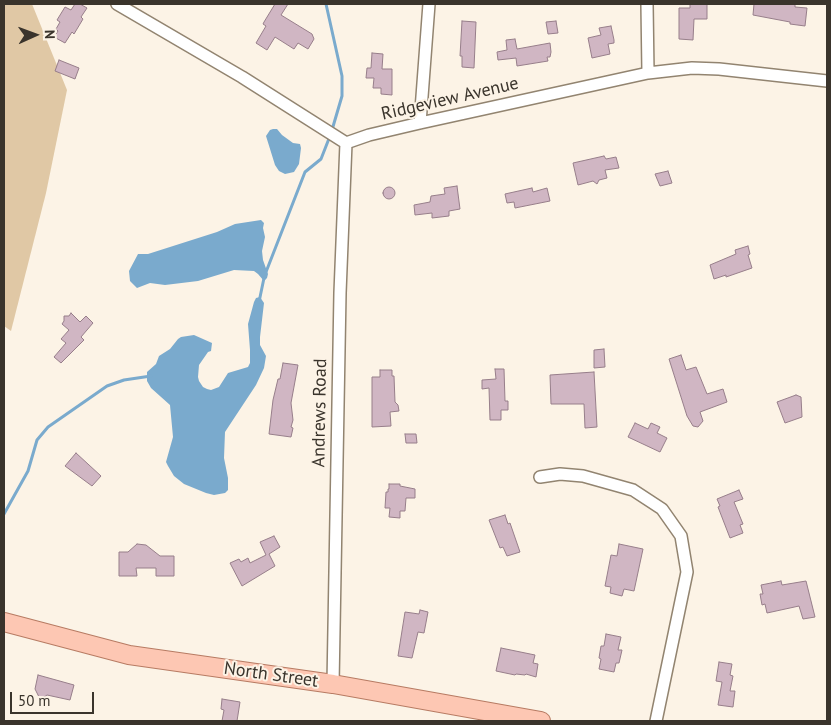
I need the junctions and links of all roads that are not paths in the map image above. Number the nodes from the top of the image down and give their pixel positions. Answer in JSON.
{"nodes":[{"id":1,"x":117,"y":4,"type":"edge"},
{"id":2,"x":429,"y":4,"type":"edge"},
{"id":3,"x":647,"y":4,"type":"edge"},
{"id":4,"x":648,"y":73,"type":"junction"},
{"id":5,"x":827,"y":81,"type":"edge"},
{"id":6,"x":420,"y":123,"type":"junction"},
{"id":7,"x":342,"y":140,"type":"junction"},
{"id":8,"x":540,"y":477,"type":"dead end"},
{"id":9,"x":4,"y":622,"type":"edge"},
{"id":10,"x":333,"y":684,"type":"junction"},
{"id":11,"x":540,"y":721,"type":"edge"},
{"id":12,"x":656,"y":721,"type":"edge"}],
"edges":[{"from":1,"to":7,"type":"street"},
{"from":2,"to":6,"type":"street"},
{"from":3,"to":4,"type":"street"},
{"from":4,"to":5,"type":"street","name":"Ridgeview Avenue"},
{"from":4,"to":6,"type":"street","name":"Ridgeview Avenue"},
{"from":6,"to":7,"type":"street","name":"Ridgeview Avenue"},
{"from":7,"to":10,"type":"street","name":"Andrews Road"},
{"from":8,"to":12,"type":"street"},
{"from":9,"to":10,"type":"main road","name":"North Street"},
{"from":10,"to":11,"type":"main road","name":"North Street"}]}
